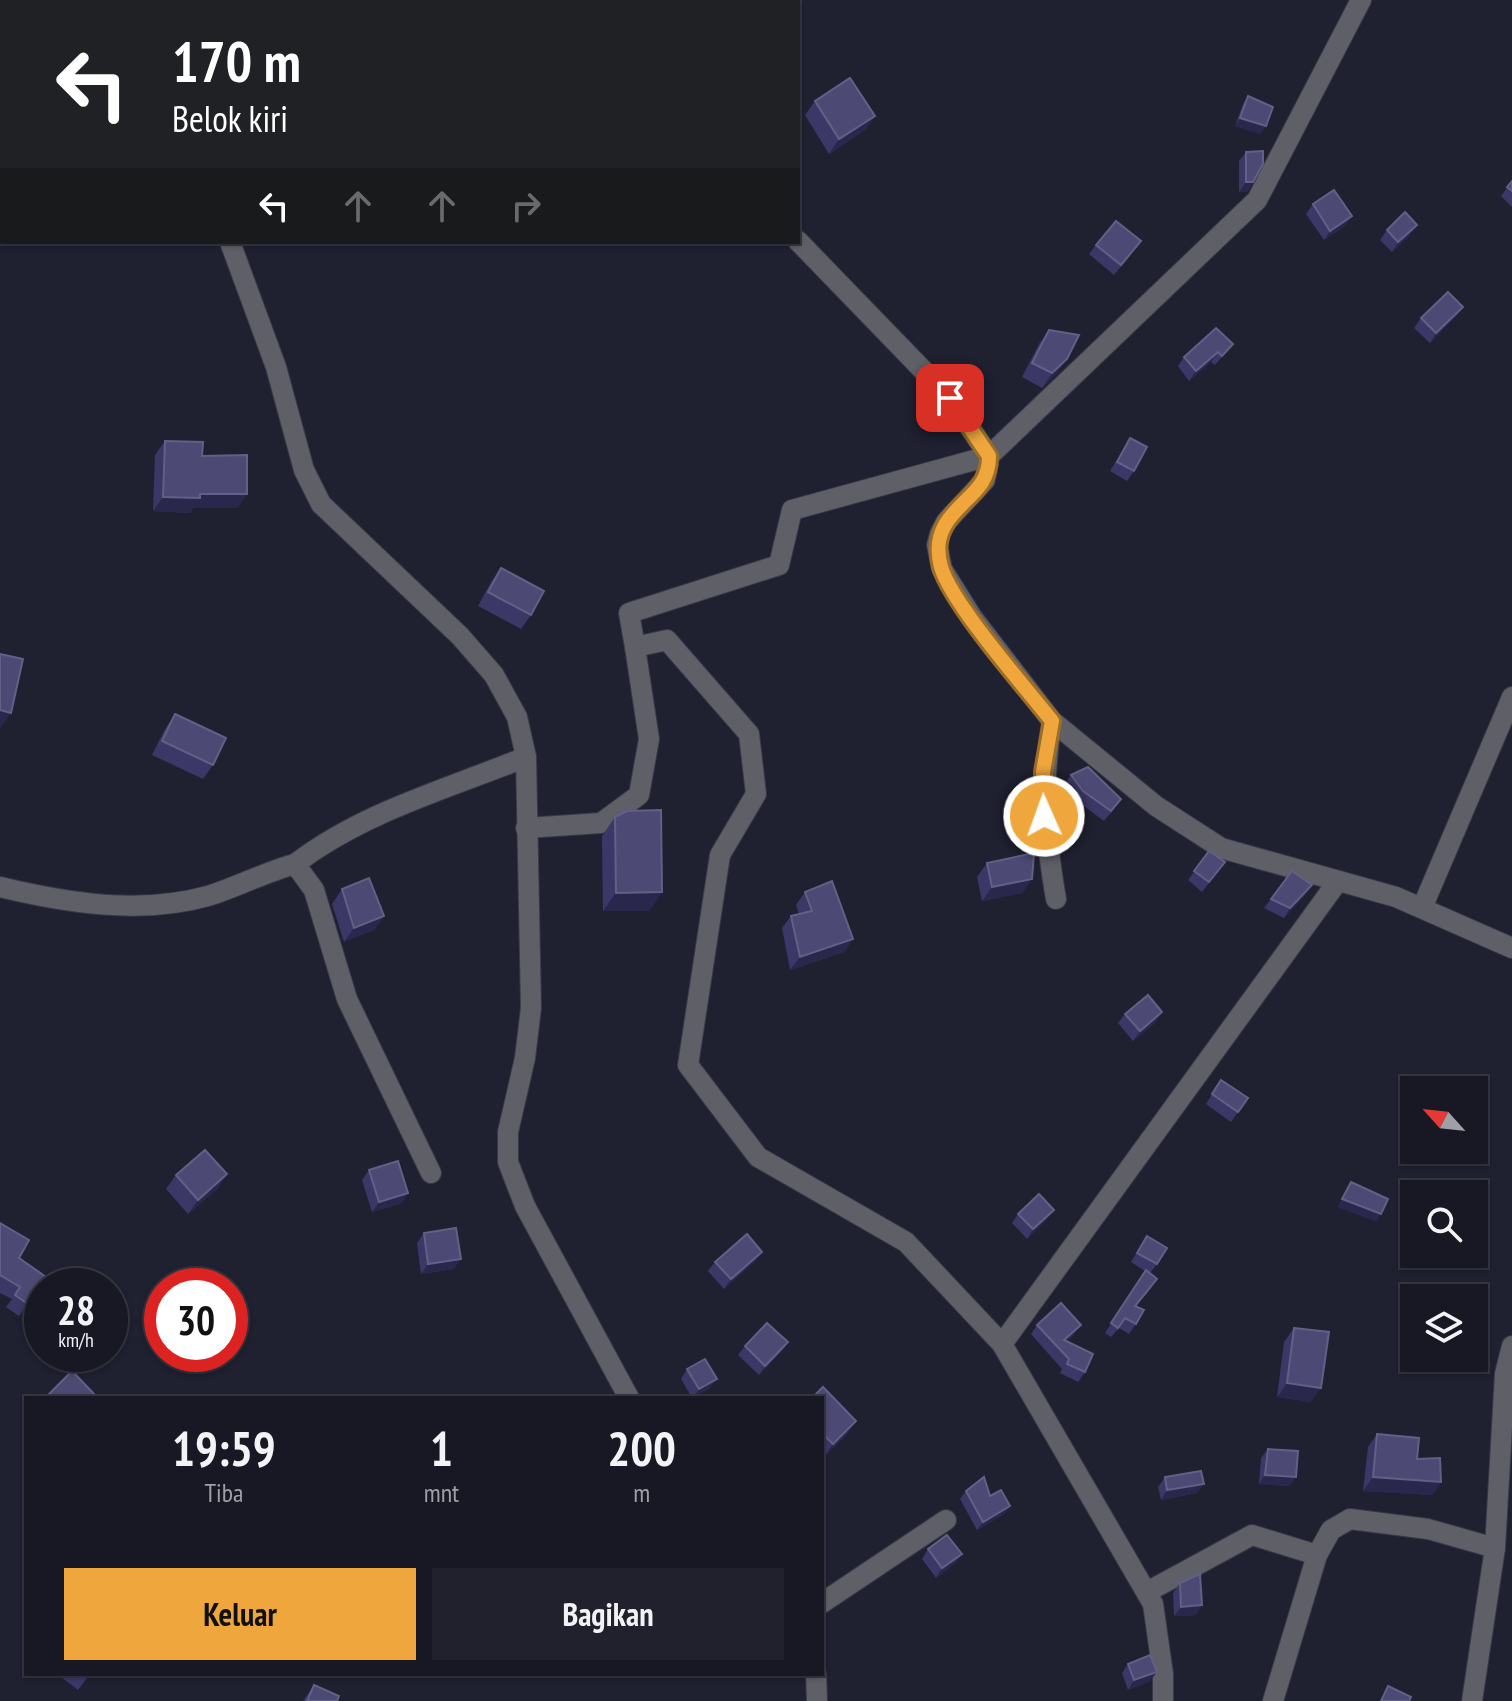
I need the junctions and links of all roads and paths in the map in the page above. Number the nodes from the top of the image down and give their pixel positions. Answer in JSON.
{"nodes":[{"id":1,"x":1361,"y":0,"type":"edge"},
{"id":2,"x":800,"y":243,"type":"edge"},
{"id":3,"x":231,"y":244,"type":"edge"},
{"id":4,"x":989,"y":456,"type":"junction"},
{"id":5,"x":635,"y":647,"type":"junction"},
{"id":6,"x":1512,"y":697,"type":"edge"},
{"id":7,"x":1052,"y":721,"type":"junction"},
{"id":8,"x":526,"y":757,"type":"junction"},
{"id":9,"x":526,"y":828,"type":"junction"},
{"id":10,"x":295,"y":864,"type":"junction"},
{"id":11,"x":1338,"y":881,"type":"junction"},
{"id":12,"x":0,"y":887,"type":"edge"},
{"id":13,"x":1056,"y":899,"type":"dead end"},
{"id":14,"x":1422,"y":908,"type":"junction"},
{"id":15,"x":1512,"y":948,"type":"edge"},
{"id":16,"x":431,"y":1173,"type":"dead end"},
{"id":17,"x":1002,"y":1344,"type":"junction"},
{"id":18,"x":1512,"y":1346,"type":"edge"},
{"id":19,"x":628,"y":1396,"type":"edge"},
{"id":20,"x":946,"y":1520,"type":"dead end"},
{"id":21,"x":1495,"y":1548,"type":"junction"},
{"id":22,"x":1317,"y":1555,"type":"junction"},
{"id":23,"x":1147,"y":1592,"type":"junction"},
{"id":24,"x":824,"y":1602,"type":"edge"},
{"id":25,"x":816,"y":1676,"type":"edge"},
{"id":26,"x":817,"y":1701,"type":"edge"},
{"id":27,"x":1163,"y":1701,"type":"edge"},
{"id":28,"x":1273,"y":1701,"type":"edge"},
{"id":29,"x":1472,"y":1701,"type":"edge"}],
"edges":[{"from":1,"to":4,"type":"street"},
{"from":2,"to":4,"type":"street"},
{"from":3,"to":8,"type":"street"},
{"from":4,"to":5,"type":"street"},
{"from":4,"to":7,"type":"street"},
{"from":5,"to":9,"type":"street"},
{"from":5,"to":17,"type":"street"},
{"from":6,"to":14,"type":"street"},
{"from":7,"to":11,"type":"street"},
{"from":7,"to":13,"type":"street"},
{"from":8,"to":9,"type":"street"},
{"from":8,"to":10,"type":"street"},
{"from":9,"to":19,"type":"street"},
{"from":10,"to":12,"type":"street"},
{"from":10,"to":16,"type":"street"},
{"from":11,"to":14,"type":"street"},
{"from":11,"to":17,"type":"street"},
{"from":14,"to":15,"type":"street"},
{"from":17,"to":23,"type":"street"},
{"from":18,"to":21,"type":"street"},
{"from":20,"to":24,"type":"street"},
{"from":21,"to":22,"type":"street"},
{"from":21,"to":29,"type":"street"},
{"from":22,"to":23,"type":"street"},
{"from":22,"to":28,"type":"street"},
{"from":23,"to":27,"type":"street"},
{"from":25,"to":26,"type":"street"}]}
